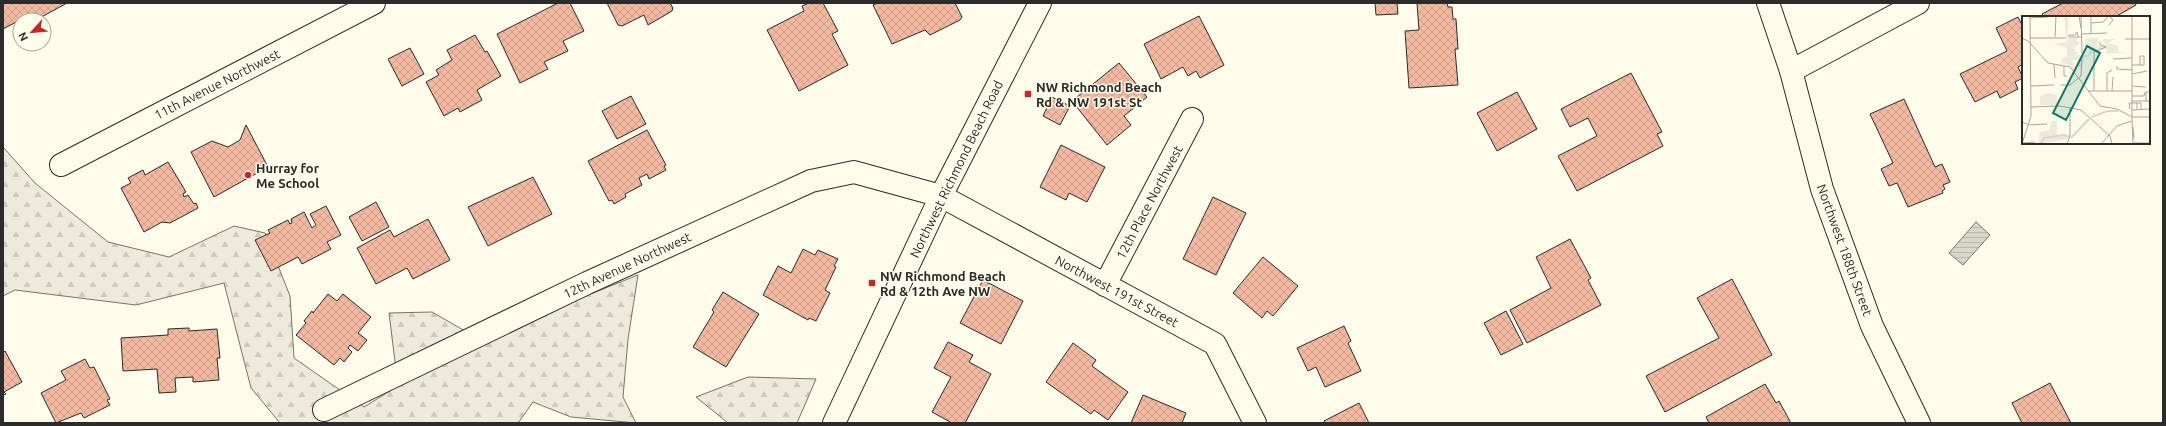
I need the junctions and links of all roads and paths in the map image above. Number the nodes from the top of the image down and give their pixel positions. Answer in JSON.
{"nodes":[{"id":1,"x":374,"y":3,"type":"edge"},
{"id":2,"x":1040,"y":3,"type":"edge"},
{"id":3,"x":1768,"y":3,"type":"edge"},
{"id":4,"x":1918,"y":3,"type":"edge"},
{"id":5,"x":1791,"y":71,"type":"junction"},
{"id":6,"x":1192,"y":120,"type":"dead end"},
{"id":7,"x":61,"y":165,"type":"dead end"},
{"id":8,"x":941,"y":196,"type":"junction"},
{"id":9,"x":1105,"y":285,"type":"junction"},
{"id":10,"x":324,"y":410,"type":"dead end"},
{"id":11,"x":834,"y":423,"type":"edge"},
{"id":12,"x":1255,"y":423,"type":"edge"},
{"id":13,"x":1919,"y":423,"type":"edge"}],
"edges":[{"from":1,"to":7,"type":"street","name":"11th Avenue Northwest"},
{"from":2,"to":8,"type":"street","name":"Northwest Richmond Beach Road"},
{"from":3,"to":5,"type":"street","name":"Northwest 188th Street"},
{"from":4,"to":5,"type":"street"},
{"from":5,"to":13,"type":"street","name":"Northwest 188th Street"},
{"from":6,"to":9,"type":"street","name":"12th Place Northwest"},
{"from":8,"to":9,"type":"street","name":"Northwest 191st Street"},
{"from":8,"to":10,"type":"street","name":"12th Avenue Northwest"},
{"from":8,"to":11,"type":"street","name":"Northwest Richmond Beach Road"},
{"from":9,"to":12,"type":"street","name":"Northwest 191st Street"}]}
